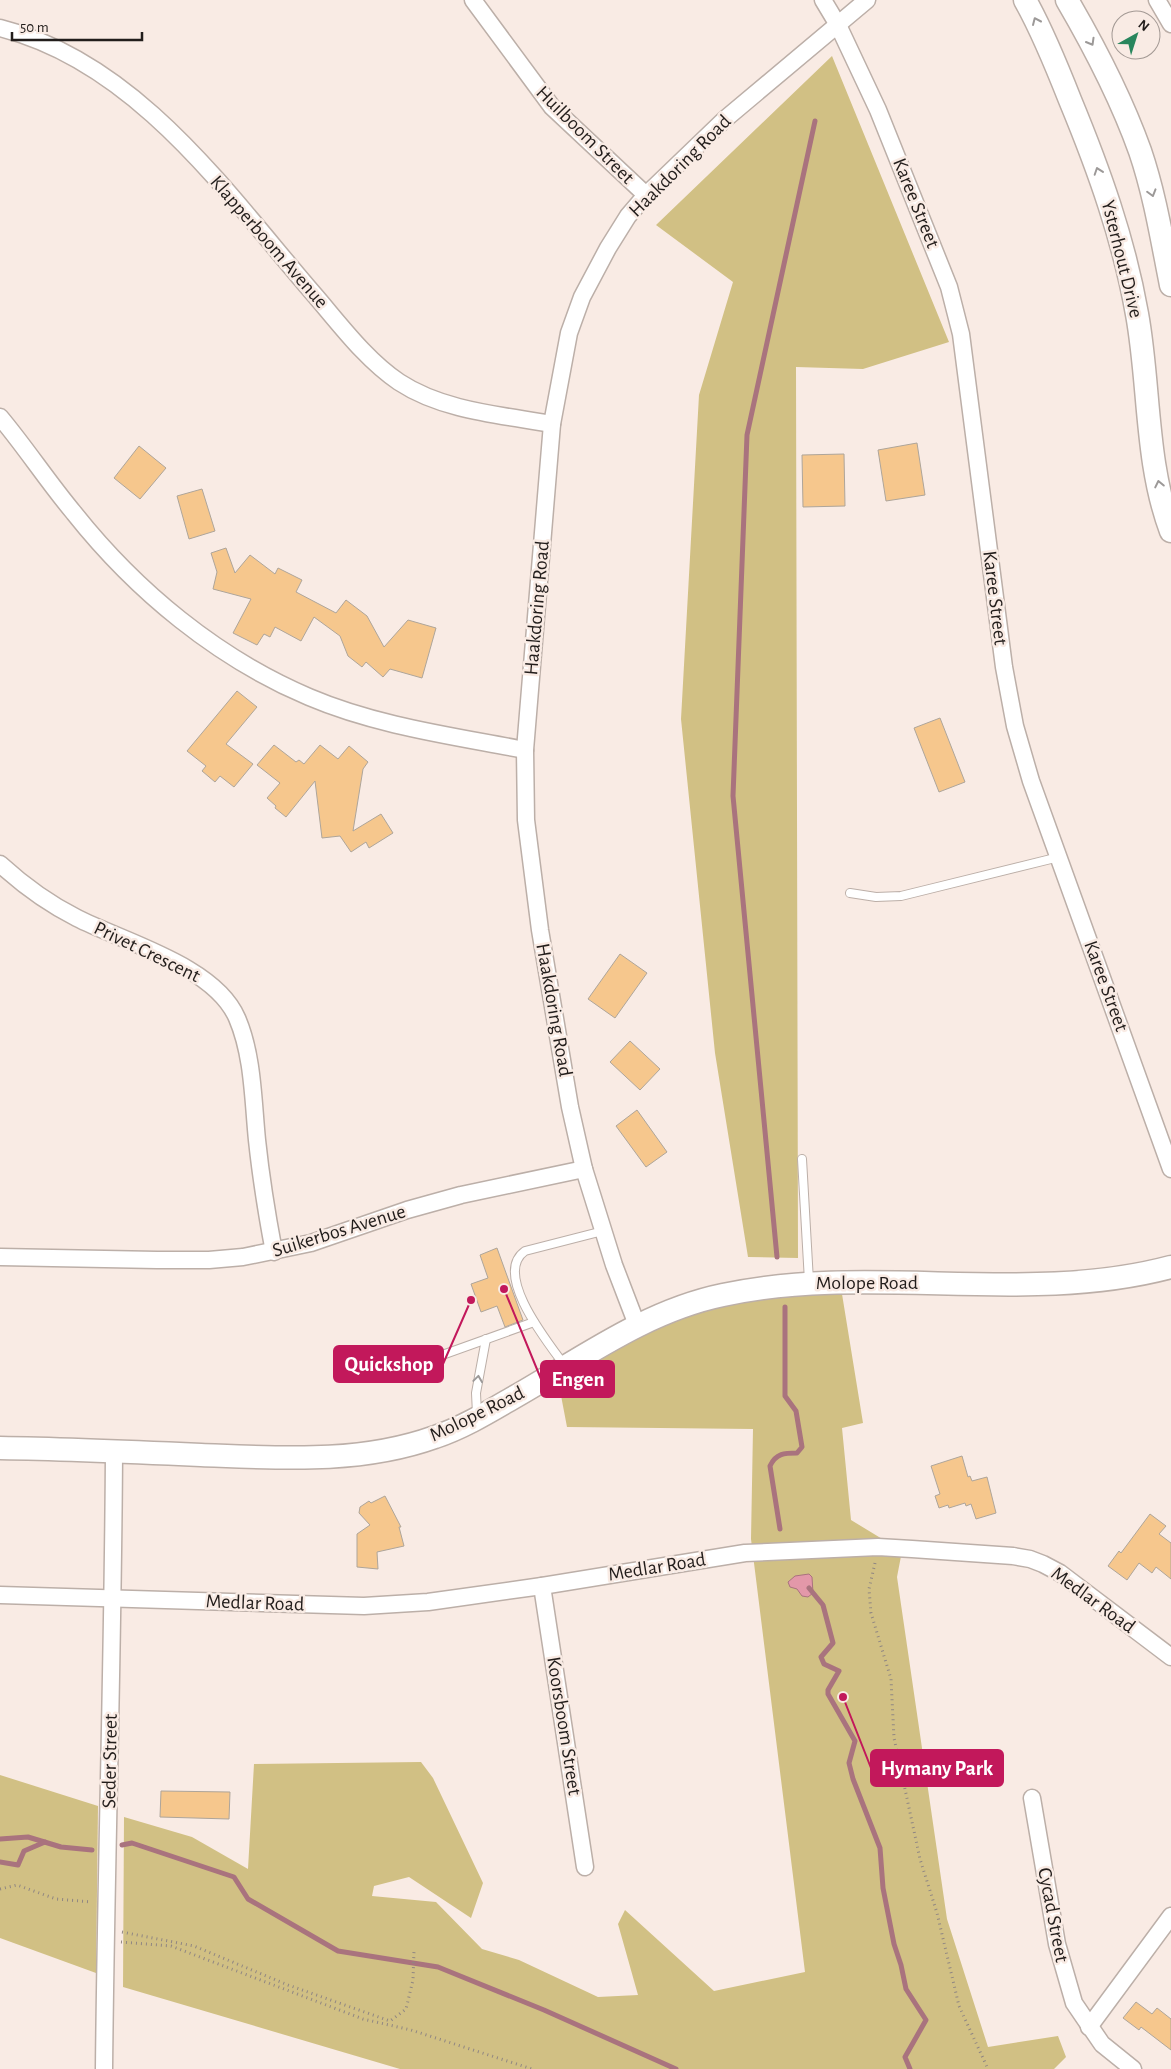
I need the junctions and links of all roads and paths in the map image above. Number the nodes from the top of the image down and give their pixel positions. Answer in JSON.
{"nodes":[{"id":1,"x":473,"y":0,"type":"edge"},
{"id":2,"x":823,"y":0,"type":"edge"},
{"id":3,"x":868,"y":0,"type":"edge"},
{"id":4,"x":1025,"y":0,"type":"edge"},
{"id":5,"x":1067,"y":0,"type":"edge"},
{"id":6,"x":1157,"y":0,"type":"edge"},
{"id":7,"x":1171,"y":24,"type":"edge"},
{"id":8,"x":838,"y":25,"type":"junction"},
{"id":9,"x":0,"y":28,"type":"edge"},
{"id":10,"x":646,"y":195,"type":"junction"},
{"id":11,"x":1171,"y":285,"type":"edge"},
{"id":12,"x":0,"y":417,"type":"edge"},
{"id":13,"x":552,"y":424,"type":"junction"},
{"id":14,"x":1171,"y":531,"type":"edge"},
{"id":15,"x":525,"y":750,"type":"junction"},
{"id":16,"x":1059,"y":857,"type":"junction"},
{"id":17,"x":0,"y":864,"type":"edge"},
{"id":18,"x":850,"y":893,"type":"dead end"},
{"id":19,"x":802,"y":1159,"type":"dead end"},
{"id":20,"x":584,"y":1169,"type":"junction"},
{"id":21,"x":1171,"y":1169,"type":"edge"},
{"id":22,"x":603,"y":1231,"type":"junction"},
{"id":23,"x":274,"y":1252,"type":"junction"},
{"id":24,"x":0,"y":1257,"type":"edge"},
{"id":25,"x":1171,"y":1267,"type":"edge"},
{"id":26,"x":809,"y":1283,"type":"junction"},
{"id":27,"x":534,"y":1322,"type":"junction"},
{"id":28,"x":637,"y":1325,"type":"junction"},
{"id":29,"x":486,"y":1339,"type":"junction"},
{"id":30,"x":445,"y":1354,"type":"dead end"},
{"id":31,"x":566,"y":1368,"type":"junction"},
{"id":32,"x":477,"y":1418,"type":"junction"},
{"id":33,"x":0,"y":1448,"type":"edge"},
{"id":34,"x":114,"y":1452,"type":"junction"},
{"id":35,"x":878,"y":1547,"type":"junction"},
{"id":36,"x":542,"y":1586,"type":"junction"},
{"id":37,"x":0,"y":1595,"type":"edge"},
{"id":38,"x":113,"y":1599,"type":"junction"},
{"id":39,"x":1171,"y":1657,"type":"edge"},
{"id":40,"x":1032,"y":1798,"type":"dead end"},
{"id":41,"x":585,"y":1867,"type":"dead end"},
{"id":42,"x":0,"y":1889,"type":"edge"},
{"id":43,"x":97,"y":1902,"type":"dead end"},
{"id":44,"x":1171,"y":1916,"type":"edge"},
{"id":45,"x":105,"y":1936,"type":"junction"},
{"id":46,"x":414,"y":1951,"type":"dead end"},
{"id":47,"x":1089,"y":2027,"type":"junction"},
{"id":48,"x":104,"y":2069,"type":"edge"},
{"id":49,"x":532,"y":2069,"type":"edge"},
{"id":50,"x":988,"y":2069,"type":"edge"},
{"id":51,"x":1133,"y":2069,"type":"edge"}],
"edges":[{"from":1,"to":10,"type":"street","name":"Huilboom Street"},
{"from":2,"to":8,"type":"street"},
{"from":3,"to":8,"type":"street","name":"Haakdoring Road"},
{"from":14,"to":4,"type":"street","name":"Ysterhout Drive","one_way":true},
{"from":5,"to":11,"type":"street","name":"Ysterhout Drive","one_way":true},
{"from":6,"to":7,"type":"street"},
{"from":8,"to":10,"type":"street","name":"Haakdoring Road"},
{"from":8,"to":16,"type":"street","name":"Karee Street"},
{"from":9,"to":13,"type":"street","name":"Klapperboom Avenue"},
{"from":10,"to":13,"type":"street","name":"Haakdoring Road"},
{"from":12,"to":15,"type":"street"},
{"from":13,"to":15,"type":"street","name":"Haakdoring Road"},
{"from":15,"to":20,"type":"street","name":"Haakdoring Road"},
{"from":16,"to":18,"type":"lane"},
{"from":16,"to":21,"type":"street","name":"Karee Street"},
{"from":17,"to":23,"type":"street","name":"Privet Crescent"},
{"from":19,"to":26,"type":"lane"},
{"from":20,"to":22,"type":"street","name":"Haakdoring Road"},
{"from":20,"to":23,"type":"street","name":"Suikerbos Avenue"},
{"from":22,"to":27,"type":"lane"},
{"from":22,"to":28,"type":"street","name":"Haakdoring Road"},
{"from":23,"to":24,"type":"street","name":"Suikerbos Avenue"},
{"from":25,"to":26,"type":"street","name":"Molope Road"},
{"from":26,"to":28,"type":"street","name":"Molope Road"},
{"from":27,"to":29,"type":"lane"},
{"from":27,"to":31,"type":"lane"},
{"from":28,"to":31,"type":"street","name":"Molope Road"},
{"from":29,"to":30,"type":"lane"},
{"from":32,"to":29,"type":"lane","one_way":true},
{"from":31,"to":32,"type":"street","name":"Molope Road"},
{"from":32,"to":34,"type":"street","name":"Molope Road"},
{"from":33,"to":34,"type":"street","name":"Molope Road"},
{"from":34,"to":38,"type":"street","name":"Seder Street"},
{"from":35,"to":36,"type":"street","name":"Medlar Road"},
{"from":35,"to":39,"type":"street","name":"Medlar Road"},
{"from":35,"to":50,"type":"path"},
{"from":36,"to":38,"type":"street","name":"Medlar Road"},
{"from":36,"to":41,"type":"street","name":"Koorsboom Street"},
{"from":37,"to":38,"type":"street","name":"Medlar Road"},
{"from":38,"to":45,"type":"street","name":"Seder Street"},
{"from":40,"to":47,"type":"street","name":"Cycad Street"},
{"from":42,"to":43,"type":"path"},
{"from":44,"to":47,"type":"street"},
{"from":45,"to":46,"type":"path"},
{"from":45,"to":48,"type":"street","name":"Seder Street"},
{"from":45,"to":49,"type":"path"},
{"from":47,"to":51,"type":"street","name":"Cycad Street"}]}
